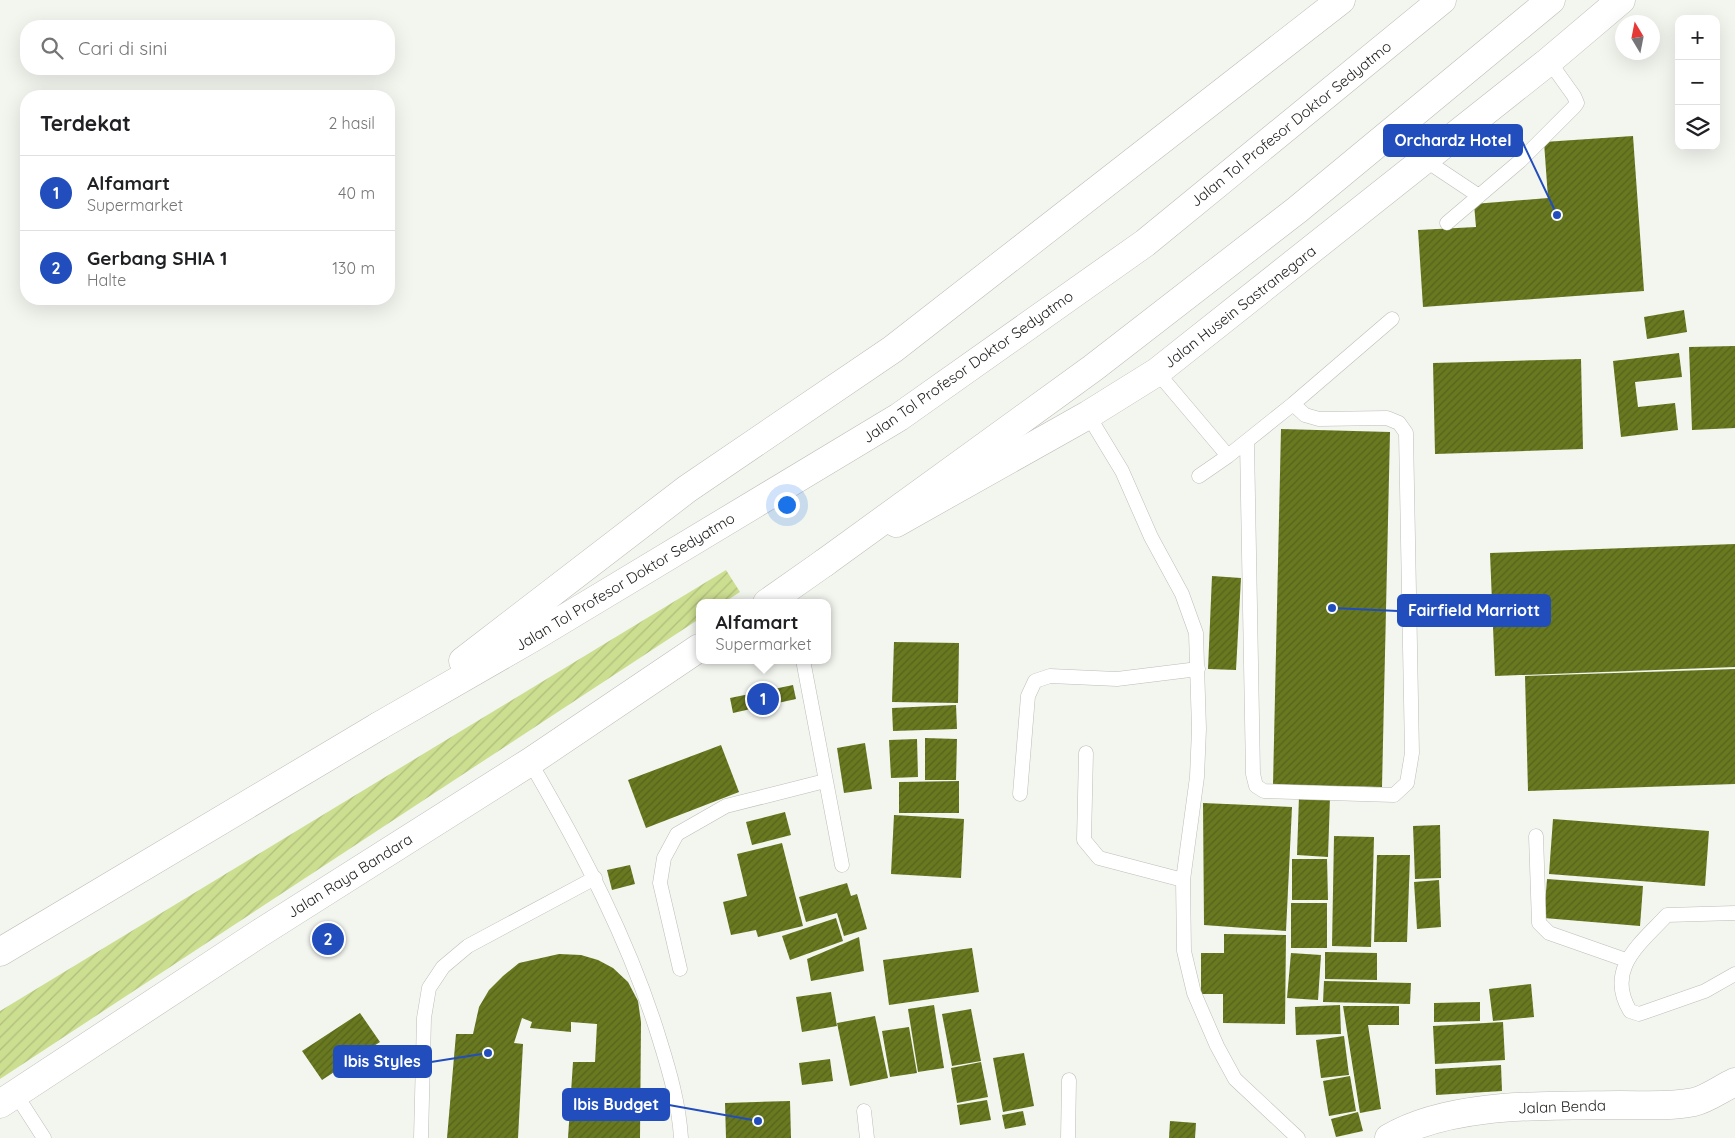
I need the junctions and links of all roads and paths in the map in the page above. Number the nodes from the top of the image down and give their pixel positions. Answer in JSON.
{"nodes":[{"id":1,"x":1341,"y":0,"type":"edge"},
{"id":2,"x":1442,"y":0,"type":"edge"},
{"id":3,"x":1551,"y":0,"type":"edge"},
{"id":4,"x":1621,"y":0,"type":"edge"},
{"id":5,"x":1549,"y":61,"type":"junction"},
{"id":6,"x":1425,"y":160,"type":"junction"},
{"id":7,"x":1479,"y":196,"type":"junction"},
{"id":8,"x":1447,"y":223,"type":"dead end"},
{"id":9,"x":1392,"y":320,"type":"dead end"},
{"id":10,"x":1157,"y":372,"type":"junction"},
{"id":11,"x":1293,"y":404,"type":"junction"},
{"id":12,"x":1088,"y":415,"type":"junction"},
{"id":13,"x":1247,"y":442,"type":"junction"},
{"id":14,"x":1228,"y":456,"type":"junction"},
{"id":15,"x":1199,"y":476,"type":"dead end"},
{"id":16,"x":824,"y":563,"type":"junction"},
{"id":17,"x":791,"y":595,"type":"edge"},
{"id":18,"x":778,"y":599,"type":"edge"},
{"id":19,"x":696,"y":650,"type":"edge"},
{"id":20,"x":804,"y":664,"type":"edge"},
{"id":21,"x":1198,"y":669,"type":"junction"},
{"id":22,"x":379,"y":726,"type":"junction"},
{"id":23,"x":1086,"y":753,"type":"dead end"},
{"id":24,"x":530,"y":762,"type":"junction"},
{"id":25,"x":825,"y":781,"type":"junction"},
{"id":26,"x":1020,"y":794,"type":"dead end"},
{"id":27,"x":1536,"y":836,"type":"dead end"},
{"id":28,"x":842,"y":865,"type":"dead end"},
{"id":29,"x":595,"y":878,"type":"junction"},
{"id":30,"x":1183,"y":880,"type":"junction"},
{"id":31,"x":1735,"y":912,"type":"edge"},
{"id":32,"x":0,"y":952,"type":"edge"},
{"id":33,"x":1626,"y":960,"type":"junction"},
{"id":34,"x":680,"y":969,"type":"dead end"},
{"id":35,"x":1735,"y":974,"type":"edge"},
{"id":36,"x":1069,"y":1080,"type":"dead end"},
{"id":37,"x":1735,"y":1082,"type":"edge"},
{"id":38,"x":7,"y":1098,"type":"edge"},
{"id":39,"x":864,"y":1111,"type":"dead end"},
{"id":40,"x":39,"y":1134,"type":"edge"},
{"id":41,"x":420,"y":1138,"type":"edge"},
{"id":42,"x":681,"y":1138,"type":"edge"},
{"id":43,"x":866,"y":1138,"type":"edge"},
{"id":44,"x":1068,"y":1138,"type":"edge"},
{"id":45,"x":1298,"y":1138,"type":"edge"},
{"id":46,"x":1390,"y":1138,"type":"edge"}],
"edges":[{"from":1,"to":22,"type":"main road"},
{"from":2,"to":22,"type":"main road","name":"Jalan Tol Profesor Doktor Sedyatmo"},
{"from":3,"to":16,"type":"main road"},
{"from":4,"to":5,"type":"main road","name":"Jalan Husein Sastranegara"},
{"from":5,"to":6,"type":"main road","name":"Jalan Husein Sastranegara"},
{"from":5,"to":7,"type":"lane"},
{"from":6,"to":7,"type":"lane"},
{"from":6,"to":10,"type":"main road","name":"Jalan Husein Sastranegara"},
{"from":7,"to":8,"type":"lane"},
{"from":9,"to":11,"type":"lane"},
{"from":10,"to":12,"type":"main road","name":"Jalan Husein Sastranegara"},
{"from":10,"to":14,"type":"lane"},
{"from":11,"to":13,"type":"lane"},
{"from":11,"to":13,"type":"lane"},
{"from":12,"to":16,"type":"main road","name":"Jalan Husein Sastranegara"},
{"from":12,"to":21,"type":"lane"},
{"from":13,"to":14,"type":"lane"},
{"from":14,"to":15,"type":"lane"},
{"from":16,"to":17,"type":"main road"},
{"from":17,"to":18,"type":"main road"},
{"from":19,"to":24,"type":"main road","name":"Jalan Raya Bandara"},
{"from":20,"to":25,"type":"lane"},
{"from":21,"to":26,"type":"lane"},
{"from":21,"to":30,"type":"lane"},
{"from":22,"to":32,"type":"main road"},
{"from":23,"to":30,"type":"lane"},
{"from":24,"to":29,"type":"lane"},
{"from":24,"to":38,"type":"main road","name":"Jalan Raya Bandara"},
{"from":25,"to":28,"type":"lane"},
{"from":25,"to":34,"type":"lane"},
{"from":27,"to":33,"type":"lane"},
{"from":29,"to":41,"type":"lane"},
{"from":29,"to":42,"type":"lane"},
{"from":30,"to":45,"type":"lane"},
{"from":31,"to":33,"type":"lane"},
{"from":33,"to":35,"type":"lane"},
{"from":36,"to":44,"type":"lane"},
{"from":37,"to":46,"type":"main road","name":"Jalan Benda"},
{"from":38,"to":40,"type":"lane"},
{"from":39,"to":43,"type":"lane"}]}
